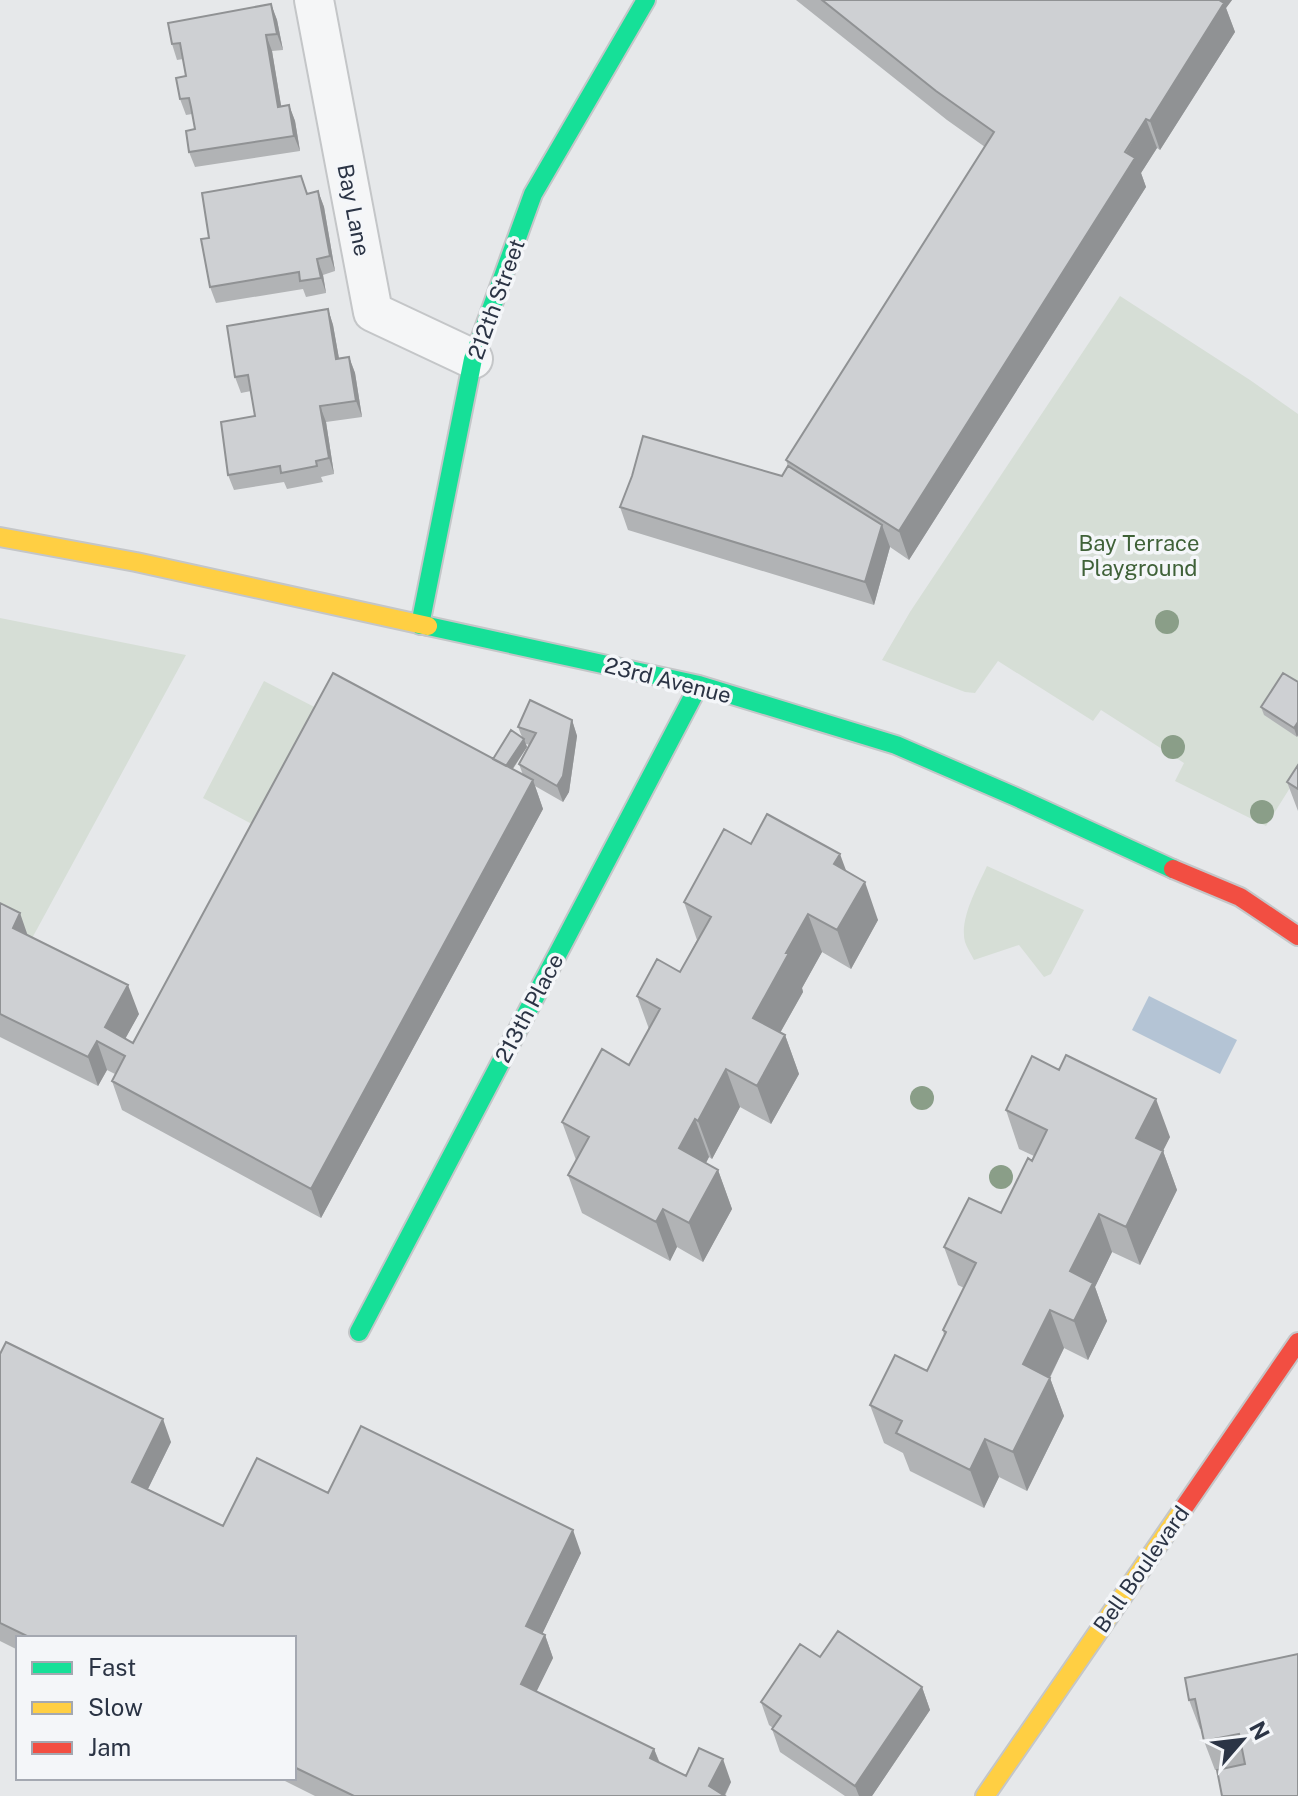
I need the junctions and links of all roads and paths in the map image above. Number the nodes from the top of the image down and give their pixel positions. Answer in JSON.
{"nodes":[{"id":1,"x":314,"y":0,"type":"edge"},
{"id":2,"x":646,"y":0,"type":"edge"},
{"id":3,"x":473,"y":359,"type":"junction"},
{"id":4,"x":0,"y":537,"type":"edge"},
{"id":5,"x":420,"y":625,"type":"junction"},
{"id":6,"x":699,"y":685,"type":"junction"},
{"id":7,"x":1298,"y":936,"type":"edge"},
{"id":8,"x":359,"y":1332,"type":"dead end"},
{"id":9,"x":1298,"y":1342,"type":"edge"},
{"id":10,"x":985,"y":1796,"type":"edge"}],
"edges":[{"from":1,"to":3,"type":"street","name":"Bay Lane"},
{"from":2,"to":3,"type":"street","name":"212th Street"},
{"from":3,"to":5,"type":"street","name":"212th Street"},
{"from":4,"to":5,"type":"street","name":"23rd Avenue"},
{"from":5,"to":6,"type":"street","name":"23rd Avenue"},
{"from":6,"to":7,"type":"street","name":"23rd Avenue"},
{"from":6,"to":8,"type":"street","name":"213th Place"},
{"from":9,"to":10,"type":"street","name":"Bell Boulevard"}]}
